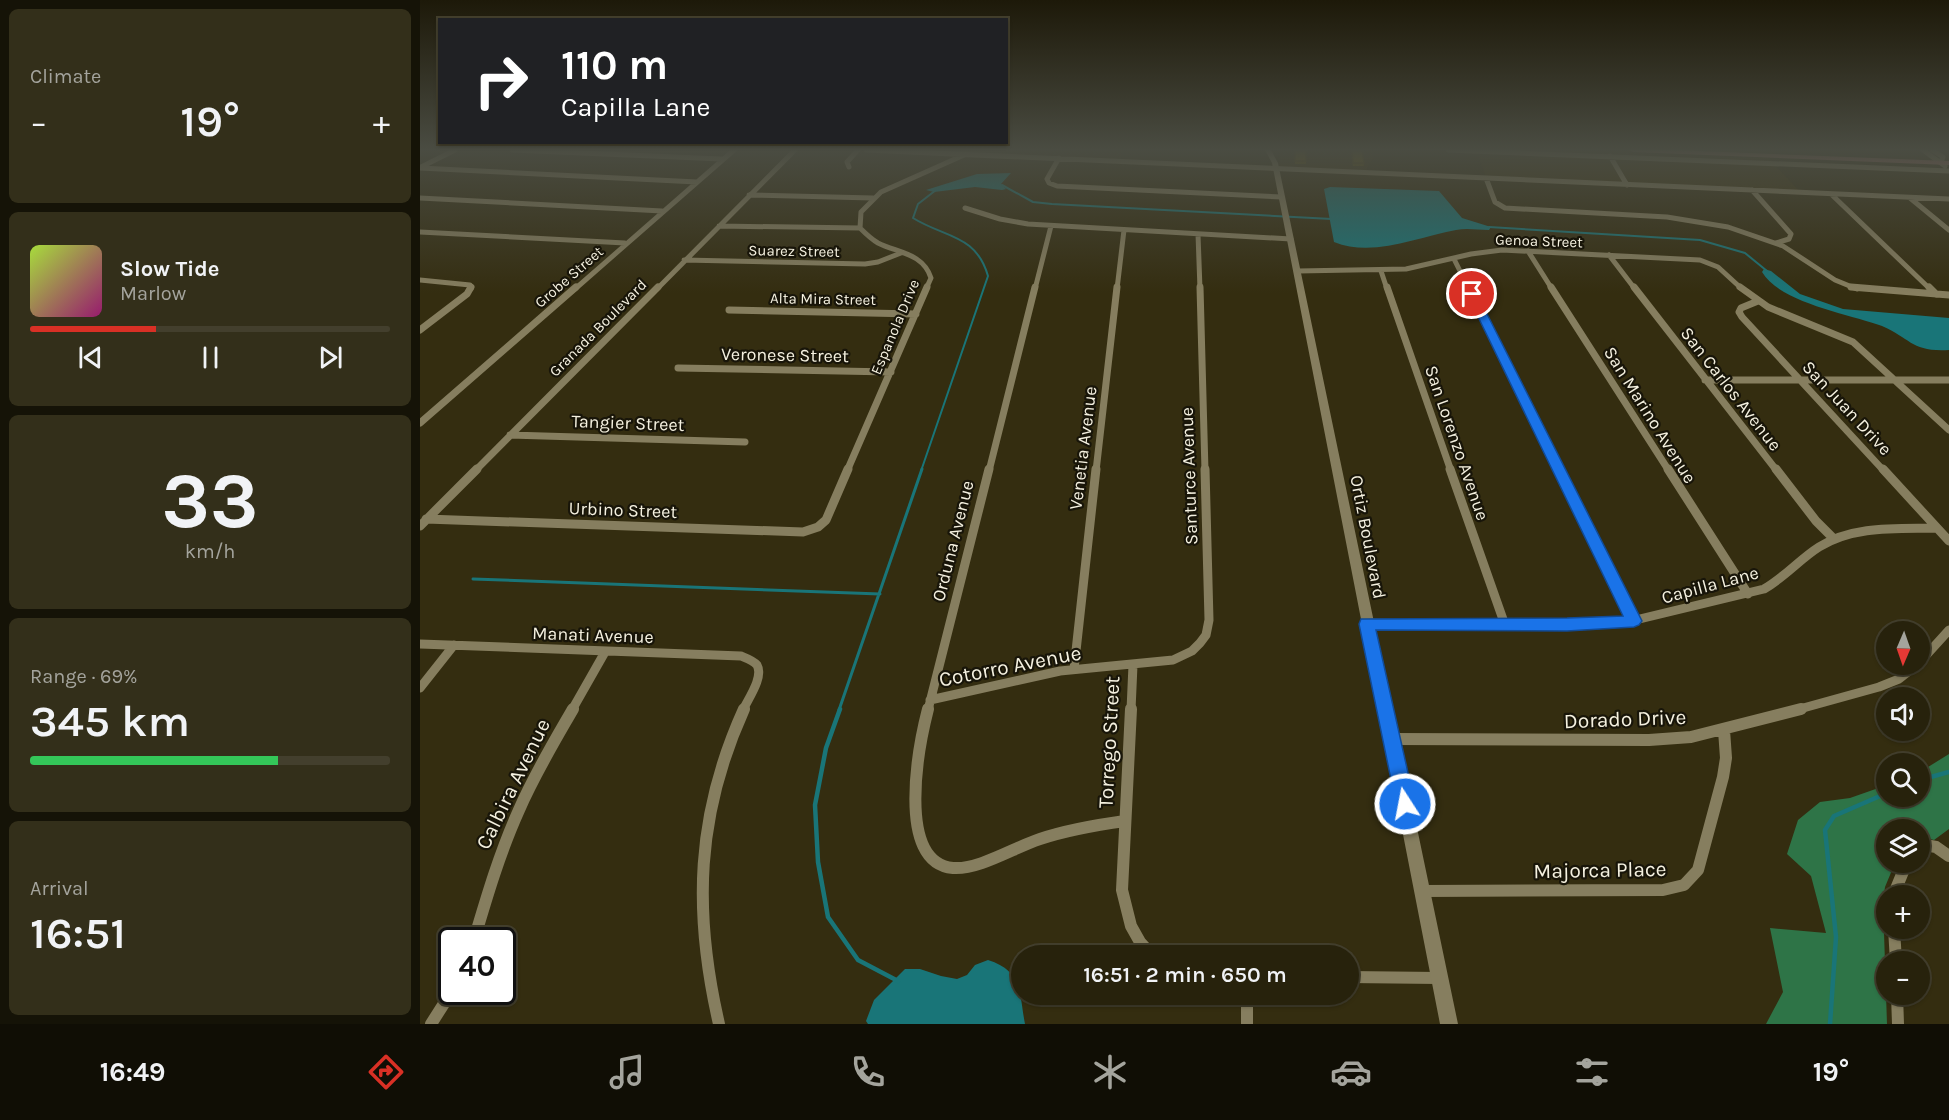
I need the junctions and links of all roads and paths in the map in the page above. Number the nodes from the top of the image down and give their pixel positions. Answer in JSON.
{"nodes":[{"id":1,"x":1282,"y":197,"type":"edge"},
{"id":2,"x":420,"y":198,"type":"edge"},
{"id":3,"x":678,"y":198,"type":"edge"},
{"id":4,"x":746,"y":198,"type":"edge"},
{"id":5,"x":864,"y":198,"type":"edge"},
{"id":6,"x":873,"y":198,"type":"joint"},
{"id":7,"x":1494,"y":198,"type":"edge"},
{"id":8,"x":1759,"y":198,"type":"edge"},
{"id":9,"x":1835,"y":198,"type":"edge"},
{"id":10,"x":1906,"y":198,"type":"edge"},
{"id":11,"x":1910,"y":198,"type":"junction"},
{"id":12,"x":1949,"y":200,"type":"edge"},
{"id":13,"x":965,"y":208,"type":"dead end"},
{"id":14,"x":662,"y":211,"type":"junction"},
{"id":15,"x":719,"y":226,"type":"junction"},
{"id":16,"x":1051,"y":226,"type":"junction"},
{"id":17,"x":860,"y":228,"type":"junction"},
{"id":18,"x":1124,"y":230,"type":"junction"},
{"id":19,"x":1949,"y":230,"type":"edge"},
{"id":20,"x":420,"y":232,"type":"edge"},
{"id":21,"x":1198,"y":234,"type":"junction"},
{"id":22,"x":1291,"y":239,"type":"junction"},
{"id":23,"x":625,"y":243,"type":"junction"},
{"id":24,"x":1776,"y":243,"type":"junction"},
{"id":25,"x":1528,"y":251,"type":"junction"},
{"id":26,"x":901,"y":253,"type":"junction"},
{"id":27,"x":1609,"y":255,"type":"junction"},
{"id":28,"x":1454,"y":259,"type":"junction"},
{"id":29,"x":684,"y":260,"type":"junction"},
{"id":30,"x":1298,"y":271,"type":"junction"},
{"id":31,"x":1381,"y":271,"type":"junction"},
{"id":32,"x":420,"y":280,"type":"edge"},
{"id":33,"x":1936,"y":294,"type":"junction"},
{"id":34,"x":1949,"y":294,"type":"edge"},
{"id":35,"x":1758,"y":301,"type":"junction"},
{"id":36,"x":729,"y":310,"type":"dead end"},
{"id":37,"x":916,"y":314,"type":"junction"},
{"id":38,"x":420,"y":330,"type":"edge"},
{"id":39,"x":678,"y":368,"type":"dead end"},
{"id":40,"x":891,"y":372,"type":"junction"},
{"id":41,"x":1705,"y":380,"type":"junction"},
{"id":42,"x":1801,"y":380,"type":"junction"},
{"id":43,"x":1896,"y":380,"type":"junction"},
{"id":44,"x":1949,"y":380,"type":"edge"},
{"id":45,"x":420,"y":423,"type":"edge"},
{"id":46,"x":1949,"y":430,"type":"edge"},
{"id":47,"x":510,"y":435,"type":"junction"},
{"id":48,"x":745,"y":442,"type":"dead end"},
{"id":49,"x":423,"y":523,"type":"edge"},
{"id":50,"x":818,"y":527,"type":"joint"},
{"id":51,"x":1937,"y":528,"type":"junction"},
{"id":52,"x":1834,"y":539,"type":"junction"},
{"id":53,"x":1949,"y":541,"type":"edge"},
{"id":54,"x":1748,"y":594,"type":"junction"},
{"id":55,"x":1634,"y":621,"type":"junction"},
{"id":56,"x":1367,"y":624,"type":"junction"},
{"id":57,"x":1505,"y":625,"type":"junction"},
{"id":58,"x":1949,"y":630,"type":"edge"},
{"id":59,"x":420,"y":644,"type":"edge"},
{"id":60,"x":454,"y":645,"type":"junction"},
{"id":61,"x":1930,"y":651,"type":"edge"},
{"id":62,"x":605,"y":652,"type":"junction"},
{"id":63,"x":1133,"y":665,"type":"junction"},
{"id":64,"x":1074,"y":669,"type":"junction"},
{"id":65,"x":1904,"y":675,"type":"edge"},
{"id":66,"x":420,"y":688,"type":"edge"},
{"id":67,"x":930,"y":700,"type":"junction"},
{"id":68,"x":1724,"y":730,"type":"junction"},
{"id":69,"x":1392,"y":739,"type":"junction"},
{"id":70,"x":1125,"y":821,"type":"junction"},
{"id":71,"x":1930,"y":847,"type":"edge"},
{"id":72,"x":1949,"y":856,"type":"edge"},
{"id":73,"x":1423,"y":891,"type":"junction"},
{"id":74,"x":478,"y":927,"type":"edge"},
{"id":75,"x":1144,"y":945,"type":"edge"},
{"id":76,"x":1359,"y":977,"type":"edge"},
{"id":77,"x":1439,"y":978,"type":"junction"},
{"id":78,"x":443,"y":1005,"type":"edge"},
{"id":79,"x":1247,"y":1005,"type":"edge"},
{"id":80,"x":1897,"y":1005,"type":"edge"},
{"id":81,"x":431,"y":1024,"type":"edge"},
{"id":82,"x":719,"y":1024,"type":"edge"},
{"id":83,"x":1247,"y":1024,"type":"edge"},
{"id":84,"x":1449,"y":1024,"type":"edge"},
{"id":85,"x":1898,"y":1024,"type":"edge"}],
"edges":[{"from":1,"to":22,"type":"street","name":"Ortiz Boulevard"},
{"from":2,"to":14,"type":"street"},
{"from":3,"to":14,"type":"street","name":"Grobe Street"},
{"from":4,"to":15,"type":"street","name":"Granada Boulevard"},
{"from":5,"to":6,"type":"street"},
{"from":6,"to":17,"type":"street"},
{"from":7,"to":24,"type":"street"},
{"from":8,"to":24,"type":"street"},
{"from":9,"to":33,"type":"street"},
{"from":10,"to":11,"type":"street"},
{"from":11,"to":12,"type":"street"},
{"from":11,"to":19,"type":"street"},
{"from":13,"to":16,"type":"street"},
{"from":14,"to":23,"type":"street","name":"Grobe Street"},
{"from":15,"to":17,"type":"street"},
{"from":15,"to":29,"type":"street","name":"Granada Boulevard"},
{"from":16,"to":18,"type":"street"},
{"from":16,"to":67,"type":"street","name":"Orduna Avenue"},
{"from":17,"to":26,"type":"street","name":"Espanola Drive"},
{"from":18,"to":21,"type":"street"},
{"from":18,"to":64,"type":"street","name":"Venetia Avenue"},
{"from":20,"to":23,"type":"street"},
{"from":21,"to":22,"type":"street"},
{"from":21,"to":63,"type":"street","name":"Santurce Avenue"},
{"from":22,"to":30,"type":"street","name":"Ortiz Boulevard"},
{"from":23,"to":45,"type":"street","name":"Grobe Street"},
{"from":24,"to":33,"type":"street"},
{"from":25,"to":27,"type":"street","name":"Genoa Street"},
{"from":25,"to":28,"type":"street","name":"Genoa Street"},
{"from":25,"to":54,"type":"street","name":"San Marino Avenue"},
{"from":26,"to":29,"type":"street","name":"Suarez Street"},
{"from":26,"to":37,"type":"street","name":"Espanola Drive"},
{"from":27,"to":35,"type":"street","name":"Genoa Street"},
{"from":27,"to":41,"type":"street","name":"San Carlos Avenue"},
{"from":28,"to":31,"type":"street","name":"Genoa Street"},
{"from":28,"to":55,"type":"street"},
{"from":29,"to":47,"type":"street","name":"Granada Boulevard"},
{"from":30,"to":31,"type":"street","name":"Genoa Street"},
{"from":30,"to":56,"type":"street","name":"Ortiz Boulevard"},
{"from":31,"to":57,"type":"street","name":"San Lorenzo Avenue"},
{"from":32,"to":38,"type":"street"},
{"from":33,"to":34,"type":"street"},
{"from":35,"to":42,"type":"street","name":"San Juan Drive"},
{"from":35,"to":43,"type":"street"},
{"from":36,"to":37,"type":"street","name":"Alta Mira Street"},
{"from":37,"to":40,"type":"street","name":"Espanola Drive"},
{"from":39,"to":40,"type":"street","name":"Veronese Street"},
{"from":40,"to":50,"type":"street","name":"Espanola Drive"},
{"from":41,"to":42,"type":"street"},
{"from":41,"to":52,"type":"street","name":"San Carlos Avenue"},
{"from":42,"to":43,"type":"street"},
{"from":42,"to":51,"type":"street","name":"San Juan Drive"},
{"from":43,"to":44,"type":"street"},
{"from":43,"to":46,"type":"street"},
{"from":47,"to":48,"type":"street","name":"Tangier Street"},
{"from":47,"to":49,"type":"street","name":"Granada Boulevard"},
{"from":49,"to":50,"type":"street","name":"Urbino Street"},
{"from":51,"to":52,"type":"street","name":"Capilla Lane"},
{"from":51,"to":53,"type":"street","name":"San Juan Drive"},
{"from":52,"to":54,"type":"street","name":"Capilla Lane"},
{"from":54,"to":55,"type":"street","name":"Capilla Lane"},
{"from":55,"to":57,"type":"street","name":"Capilla Lane"},
{"from":56,"to":57,"type":"street","name":"Capilla Lane"},
{"from":56,"to":69,"type":"street","name":"Ortiz Boulevard"},
{"from":58,"to":61,"type":"street","name":"Dorado Drive"},
{"from":59,"to":60,"type":"street","name":"Manati Avenue"},
{"from":60,"to":62,"type":"street","name":"Manati Avenue"},
{"from":60,"to":66,"type":"street"},
{"from":62,"to":74,"type":"street","name":"Calbira Avenue"},
{"from":62,"to":82,"type":"street","name":"Manati Avenue"},
{"from":63,"to":64,"type":"street","name":"Cotorro Avenue"},
{"from":63,"to":70,"type":"street","name":"Torrego Street"},
{"from":64,"to":67,"type":"street","name":"Cotorro Avenue"},
{"from":65,"to":68,"type":"street","name":"Dorado Drive"},
{"from":67,"to":70,"type":"street","name":"Orduna Avenue"},
{"from":68,"to":69,"type":"street","name":"Dorado Drive"},
{"from":68,"to":73,"type":"street","name":"Majorca Place"},
{"from":69,"to":73,"type":"street","name":"Ortiz Boulevard"},
{"from":70,"to":75,"type":"street"},
{"from":71,"to":72,"type":"street"},
{"from":73,"to":77,"type":"street","name":"Ortiz Boulevard"},
{"from":76,"to":77,"type":"street"},
{"from":77,"to":84,"type":"street","name":"Ortiz Boulevard"},
{"from":78,"to":81,"type":"street"},
{"from":79,"to":83,"type":"street"},
{"from":80,"to":85,"type":"street"}]}
